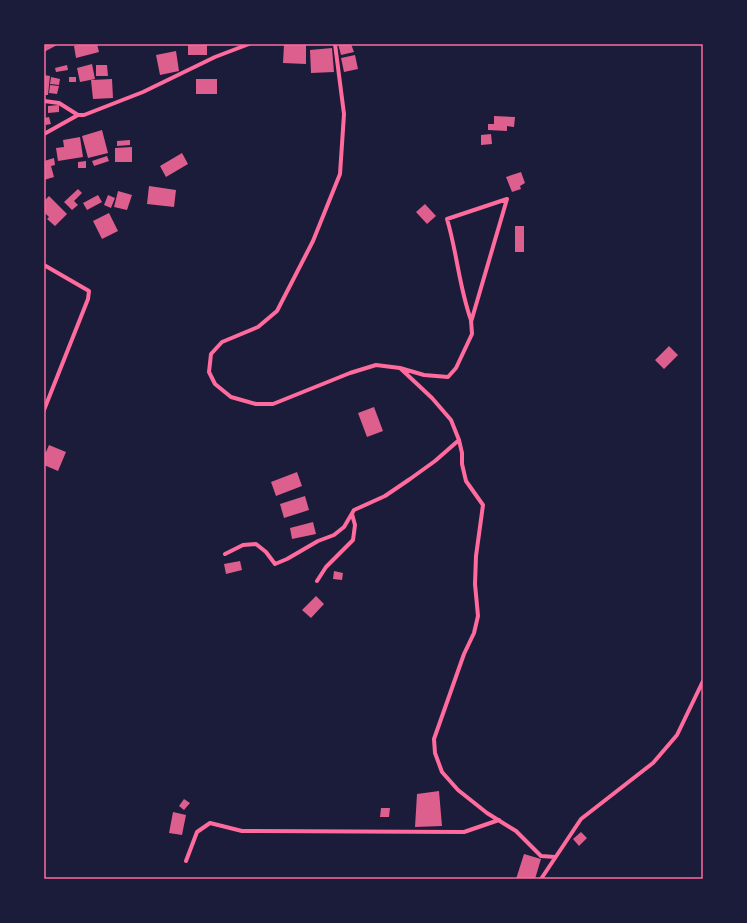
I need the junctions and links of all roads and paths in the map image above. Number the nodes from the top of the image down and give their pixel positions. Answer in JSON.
{"nodes":[{"id":1,"x":249,"y":44,"type":"edge"},
{"id":2,"x":334,"y":44,"type":"edge"},
{"id":3,"x":44,"y":101,"type":"edge"},
{"id":4,"x":78,"y":115,"type":"junction"},
{"id":5,"x":44,"y":134,"type":"edge"},
{"id":6,"x":44,"y":265,"type":"edge"},
{"id":7,"x":471,"y":322,"type":"junction"},
{"id":8,"x":400,"y":368,"type":"junction"},
{"id":9,"x":44,"y":410,"type":"edge"},
{"id":10,"x":459,"y":440,"type":"junction"},
{"id":11,"x":352,"y":513,"type":"junction"},
{"id":12,"x":225,"y":554,"type":"dead end"},
{"id":13,"x":317,"y":581,"type":"dead end"},
{"id":14,"x":703,"y":681,"type":"edge"},
{"id":15,"x":499,"y":820,"type":"junction"},
{"id":16,"x":555,"y":857,"type":"junction"},
{"id":17,"x":186,"y":861,"type":"dead end"},
{"id":18,"x":541,"y":879,"type":"edge"}],
"edges":[{"from":1,"to":4,"type":"street"},
{"from":2,"to":8,"type":"street"},
{"from":3,"to":4,"type":"street"},
{"from":4,"to":5,"type":"street"},
{"from":6,"to":9,"type":"street"},
{"from":7,"to":7,"type":"street"},
{"from":7,"to":8,"type":"street"},
{"from":8,"to":10,"type":"street"},
{"from":10,"to":11,"type":"street"},
{"from":10,"to":15,"type":"street"},
{"from":11,"to":12,"type":"street"},
{"from":11,"to":13,"type":"street"},
{"from":14,"to":16,"type":"street"},
{"from":15,"to":16,"type":"street"},
{"from":15,"to":17,"type":"street"},
{"from":16,"to":18,"type":"street"}]}
